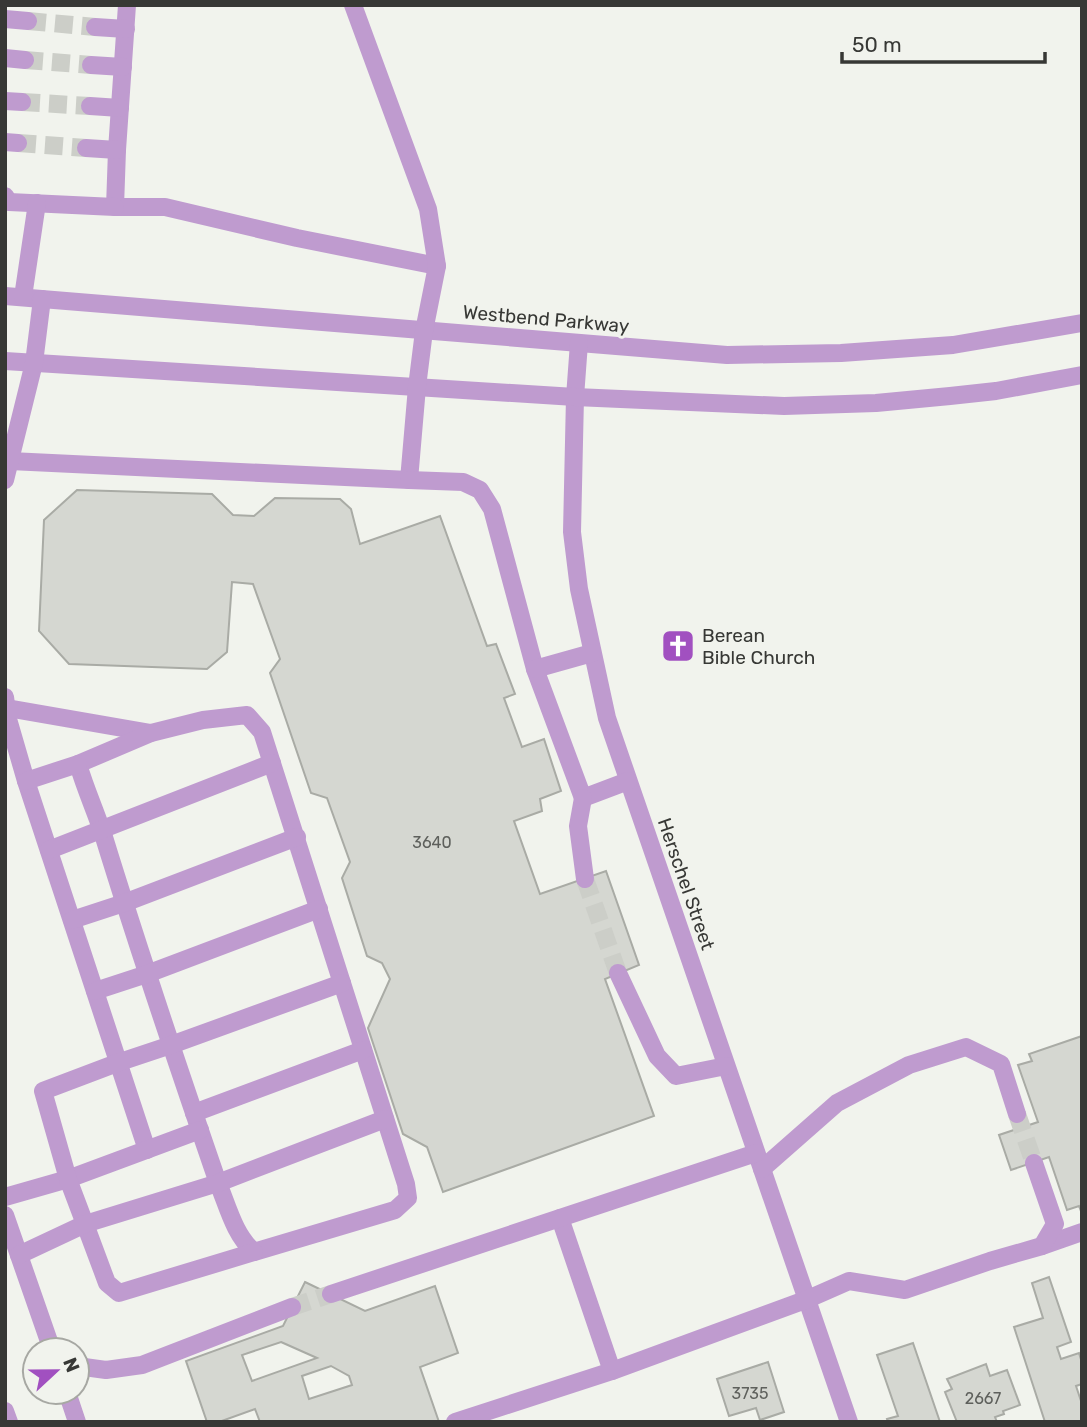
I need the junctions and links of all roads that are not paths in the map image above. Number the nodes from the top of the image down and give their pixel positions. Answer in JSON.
{"nodes":[{"id":1,"x":7,"y":5,"type":"edge"},
{"id":2,"x":127,"y":5,"type":"edge"},
{"id":3,"x":353,"y":5,"type":"edge"},
{"id":4,"x":5,"y":18,"type":"edge"},
{"id":5,"x":28,"y":21,"type":"tunnel mouth"},
{"id":6,"x":95,"y":27,"type":"tunnel mouth"},
{"id":7,"x":125,"y":29,"type":"junction"},
{"id":8,"x":5,"y":58,"type":"edge"},
{"id":9,"x":24,"y":60,"type":"tunnel mouth"},
{"id":10,"x":91,"y":65,"type":"tunnel mouth"},
{"id":11,"x":123,"y":67,"type":"junction"},
{"id":12,"x":90,"y":106,"type":"tunnel mouth"},
{"id":13,"x":120,"y":108,"type":"junction"},
{"id":14,"x":86,"y":148,"type":"tunnel mouth"},
{"id":15,"x":117,"y":150,"type":"junction"},
{"id":16,"x":5,"y":196,"type":"edge"},
{"id":17,"x":37,"y":203,"type":"junction"},
{"id":18,"x":115,"y":207,"type":"junction"},
{"id":19,"x":437,"y":266,"type":"junction"},
{"id":20,"x":14,"y":297,"type":"edge"},
{"id":21,"x":42,"y":299,"type":"junction"},
{"id":22,"x":1082,"y":323,"type":"edge"},
{"id":23,"x":424,"y":331,"type":"junction"},
{"id":24,"x":579,"y":343,"type":"junction"},
{"id":25,"x":5,"y":361,"type":"edge"},
{"id":26,"x":34,"y":363,"type":"junction"},
{"id":27,"x":1082,"y":375,"type":"edge"},
{"id":28,"x":417,"y":387,"type":"junction"},
{"id":29,"x":575,"y":397,"type":"junction"},
{"id":30,"x":10,"y":461,"type":"junction"},
{"id":31,"x":5,"y":480,"type":"edge"},
{"id":32,"x":409,"y":480,"type":"junction"},
{"id":33,"x":592,"y":653,"type":"junction"},
{"id":34,"x":535,"y":669,"type":"junction"},
{"id":35,"x":6,"y":702,"type":"edge"},
{"id":36,"x":151,"y":733,"type":"junction"},
{"id":37,"x":272,"y":763,"type":"junction"},
{"id":38,"x":78,"y":764,"type":"junction"},
{"id":39,"x":26,"y":781,"type":"junction"},
{"id":40,"x":628,"y":781,"type":"junction"},
{"id":41,"x":583,"y":798,"type":"junction"},
{"id":42,"x":101,"y":830,"type":"junction"},
{"id":43,"x":297,"y":837,"type":"junction"},
{"id":44,"x":49,"y":850,"type":"junction"},
{"id":45,"x":585,"y":878,"type":"tunnel mouth"},
{"id":46,"x":124,"y":904,"type":"junction"},
{"id":47,"x":319,"y":909,"type":"junction"},
{"id":48,"x":72,"y":920,"type":"junction"},
{"id":49,"x":618,"y":973,"type":"tunnel mouth"},
{"id":50,"x":147,"y":974,"type":"junction"},
{"id":51,"x":342,"y":983,"type":"junction"},
{"id":52,"x":95,"y":991,"type":"junction"},
{"id":53,"x":172,"y":1045,"type":"junction"},
{"id":54,"x":363,"y":1050,"type":"junction"},
{"id":55,"x":117,"y":1063,"type":"junction"},
{"id":56,"x":726,"y":1066,"type":"junction"},
{"id":57,"x":194,"y":1113,"type":"junction"},
{"id":58,"x":1017,"y":1114,"type":"tunnel mouth"},
{"id":59,"x":385,"y":1119,"type":"junction"},
{"id":60,"x":200,"y":1130,"type":"junction"},
{"id":61,"x":147,"y":1150,"type":"junction"},
{"id":62,"x":759,"y":1161,"type":"junction"},
{"id":63,"x":1034,"y":1163,"type":"tunnel mouth"},
{"id":64,"x":68,"y":1179,"type":"junction"},
{"id":65,"x":218,"y":1183,"type":"junction"},
{"id":66,"x":5,"y":1197,"type":"edge"},
{"id":67,"x":5,"y":1215,"type":"edge"},
{"id":68,"x":560,"y":1218,"type":"junction"},
{"id":69,"x":85,"y":1224,"type":"junction"},
{"id":70,"x":1082,"y":1232,"type":"edge"},
{"id":71,"x":1042,"y":1246,"type":"junction"},
{"id":72,"x":254,"y":1252,"type":"junction"},
{"id":73,"x":19,"y":1255,"type":"junction"},
{"id":74,"x":331,"y":1294,"type":"tunnel mouth"},
{"id":75,"x":808,"y":1299,"type":"junction"},
{"id":76,"x":292,"y":1307,"type":"tunnel mouth"},
{"id":77,"x":47,"y":1336,"type":"edge"},
{"id":78,"x":91,"y":1368,"type":"edge"},
{"id":79,"x":612,"y":1371,"type":"junction"},
{"id":80,"x":5,"y":1411,"type":"edge"},
{"id":81,"x":9,"y":1422,"type":"edge"},
{"id":82,"x":455,"y":1422,"type":"edge"},
{"id":83,"x":849,"y":1422,"type":"edge"}],
"edges":[{"from":1,"to":4,"type":"street"},
{"from":2,"to":7,"type":"street"},
{"from":3,"to":19,"type":"street"},
{"from":4,"to":5,"type":"street"},
{"from":6,"to":7,"type":"street"},
{"from":7,"to":11,"type":"street"},
{"from":8,"to":9,"type":"street"},
{"from":10,"to":11,"type":"street"},
{"from":11,"to":13,"type":"street"},
{"from":12,"to":13,"type":"street"},
{"from":13,"to":15,"type":"street"},
{"from":14,"to":15,"type":"street"},
{"from":15,"to":18,"type":"street"},
{"from":16,"to":17,"type":"street"},
{"from":17,"to":18,"type":"street"},
{"from":17,"to":20,"type":"street"},
{"from":18,"to":19,"type":"street"},
{"from":19,"to":23,"type":"street"},
{"from":20,"to":21,"type":"street","name":"Westbend Parkway"},
{"from":21,"to":23,"type":"street","name":"Westbend Parkway"},
{"from":21,"to":26,"type":"street"},
{"from":22,"to":24,"type":"street","name":"Westbend Parkway"},
{"from":23,"to":24,"type":"street","name":"Westbend Parkway"},
{"from":23,"to":28,"type":"street"},
{"from":24,"to":29,"type":"street","name":"Herschel Street"},
{"from":25,"to":26,"type":"street"},
{"from":26,"to":28,"type":"street"},
{"from":26,"to":30,"type":"street"},
{"from":27,"to":29,"type":"street"},
{"from":28,"to":29,"type":"street"},
{"from":28,"to":32,"type":"street"},
{"from":29,"to":33,"type":"street","name":"Herschel Street"},
{"from":30,"to":31,"type":"street"},
{"from":30,"to":32,"type":"street"},
{"from":32,"to":34,"type":"street"},
{"from":33,"to":34,"type":"street"},
{"from":33,"to":40,"type":"street","name":"Herschel Street"},
{"from":34,"to":41,"type":"street"},
{"from":35,"to":36,"type":"street"},
{"from":35,"to":39,"type":"street"},
{"from":36,"to":37,"type":"street"},
{"from":36,"to":38,"type":"street"},
{"from":37,"to":42,"type":"street"},
{"from":37,"to":43,"type":"street"},
{"from":38,"to":39,"type":"street"},
{"from":38,"to":42,"type":"street"},
{"from":39,"to":44,"type":"street"},
{"from":40,"to":41,"type":"street"},
{"from":40,"to":56,"type":"street","name":"Herschel Street"},
{"from":41,"to":45,"type":"street"},
{"from":42,"to":44,"type":"street"},
{"from":42,"to":46,"type":"street"},
{"from":43,"to":46,"type":"street"},
{"from":43,"to":47,"type":"street"},
{"from":44,"to":48,"type":"street"},
{"from":46,"to":48,"type":"street"},
{"from":46,"to":50,"type":"street"},
{"from":47,"to":50,"type":"street"},
{"from":47,"to":51,"type":"street"},
{"from":48,"to":52,"type":"street"},
{"from":49,"to":56,"type":"street"},
{"from":50,"to":52,"type":"street"},
{"from":50,"to":53,"type":"street"},
{"from":51,"to":53,"type":"street"},
{"from":51,"to":54,"type":"street"},
{"from":52,"to":55,"type":"street"},
{"from":53,"to":55,"type":"street"},
{"from":53,"to":57,"type":"street"},
{"from":54,"to":57,"type":"street"},
{"from":54,"to":59,"type":"street"},
{"from":55,"to":61,"type":"street"},
{"from":55,"to":64,"type":"street"},
{"from":56,"to":62,"type":"street","name":"Herschel Street"},
{"from":57,"to":60,"type":"street"},
{"from":58,"to":62,"type":"street"},
{"from":59,"to":65,"type":"street"},
{"from":59,"to":72,"type":"street"},
{"from":60,"to":61,"type":"street"},
{"from":60,"to":65,"type":"street"},
{"from":61,"to":64,"type":"street"},
{"from":62,"to":68,"type":"street"},
{"from":62,"to":75,"type":"street","name":"Herschel Street"},
{"from":63,"to":71,"type":"street"},
{"from":64,"to":66,"type":"street"},
{"from":64,"to":69,"type":"street"},
{"from":65,"to":69,"type":"street"},
{"from":65,"to":72,"type":"street"},
{"from":67,"to":73,"type":"street"},
{"from":68,"to":74,"type":"street"},
{"from":68,"to":79,"type":"street"},
{"from":69,"to":72,"type":"street"},
{"from":69,"to":73,"type":"street"},
{"from":70,"to":71,"type":"street"},
{"from":71,"to":75,"type":"street"},
{"from":73,"to":77,"type":"street"},
{"from":75,"to":79,"type":"street"},
{"from":75,"to":83,"type":"street","name":"Herschel Street"},
{"from":76,"to":78,"type":"street"},
{"from":79,"to":82,"type":"street"},
{"from":80,"to":81,"type":"street"}]}
